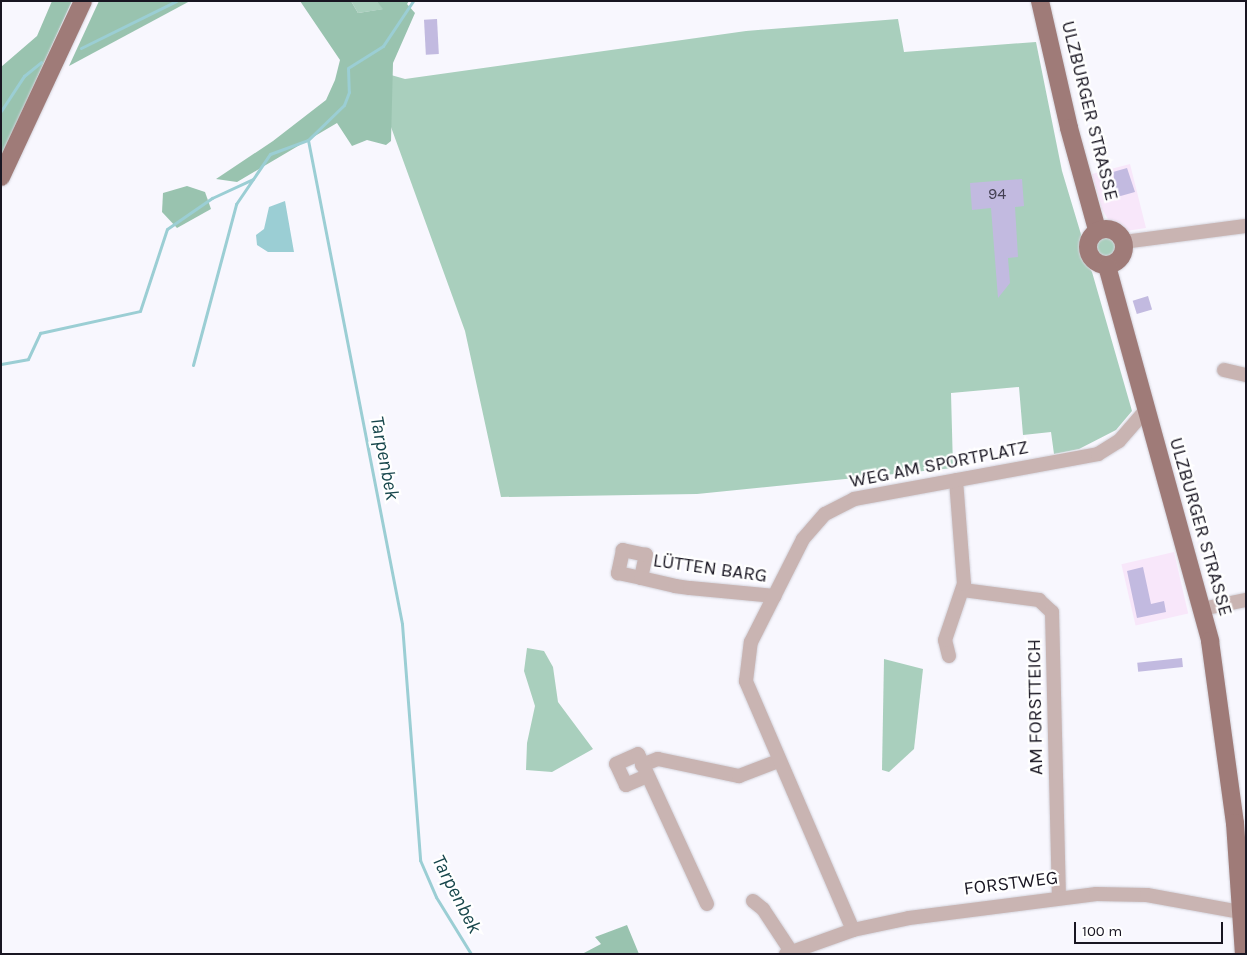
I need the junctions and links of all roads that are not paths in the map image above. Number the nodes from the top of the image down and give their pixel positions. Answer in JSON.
{"nodes":[{"id":1,"x":83,"y":1,"type":"edge"},
{"id":2,"x":1040,"y":1,"type":"edge"},
{"id":3,"x":1,"y":177,"type":"edge"},
{"id":4,"x":1246,"y":226,"type":"edge"},
{"id":5,"x":1097,"y":230,"type":"junction"},
{"id":6,"x":1124,"y":242,"type":"junction"},
{"id":7,"x":1107,"y":266,"type":"junction"},
{"id":8,"x":1224,"y":370,"type":"dead end"},
{"id":9,"x":1246,"y":375,"type":"edge"},
{"id":10,"x":1145,"y":412,"type":"junction"},
{"id":11,"x":956,"y":480,"type":"junction"},
{"id":12,"x":641,"y":578,"type":"dead end"},
{"id":13,"x":963,"y":590,"type":"junction"},
{"id":14,"x":774,"y":596,"type":"junction"},
{"id":15,"x":1246,"y":600,"type":"edge"},
{"id":16,"x":1202,"y":609,"type":"junction"},
{"id":17,"x":949,"y":656,"type":"dead end"},
{"id":18,"x":778,"y":761,"type":"junction"},
{"id":19,"x":1059,"y":897,"type":"junction"},
{"id":20,"x":753,"y":900,"type":"dead end"},
{"id":21,"x":707,"y":904,"type":"dead end"},
{"id":22,"x":1243,"y":913,"type":"edge"},
{"id":23,"x":853,"y":930,"type":"junction"},
{"id":24,"x":788,"y":952,"type":"edge"},
{"id":25,"x":1244,"y":954,"type":"edge"}],
"edges":[{"from":1,"to":3,"type":"main road"},
{"from":2,"to":5,"type":"main road","name":"ULZBURGER STRASSE"},
{"from":4,"to":6,"type":"street"},
{"from":5,"to":6,"type":"main road","name":"ULZBURGER STRASSE"},
{"from":5,"to":7,"type":"main road","name":"ULZBURGER STRASSE"},
{"from":6,"to":7,"type":"main road"},
{"from":7,"to":10,"type":"main road","name":"ULZBURGER STRASSE"},
{"from":8,"to":9,"type":"street"},
{"from":10,"to":11,"type":"street","name":"WEG AM SPORTPLATZ"},
{"from":10,"to":16,"type":"main road","name":"ULZBURGER STRASSE"},
{"from":11,"to":13,"type":"street"},
{"from":11,"to":14,"type":"street","name":"WEG AM SPORTPLATZ"},
{"from":12,"to":14,"type":"street","name":"LÜTTEN BARG"},
{"from":13,"to":17,"type":"street"},
{"from":13,"to":19,"type":"street","name":"AM FORSTTEICH"},
{"from":14,"to":18,"type":"street","name":"WEG AM SPORTPLATZ"},
{"from":15,"to":16,"type":"street"},
{"from":16,"to":22,"type":"main road","name":"ULZBURGER STRASSE"},
{"from":18,"to":21,"type":"street"},
{"from":18,"to":23,"type":"street","name":"WEG AM SPORTPLATZ"},
{"from":19,"to":22,"type":"street","name":"FORSTWEG"},
{"from":19,"to":23,"type":"street","name":"FORSTWEG"},
{"from":20,"to":24,"type":"street"},
{"from":22,"to":25,"type":"main road","name":"ULZBURGER STRASSE"},
{"from":23,"to":24,"type":"street","name":"FORSTWEG"}]}
